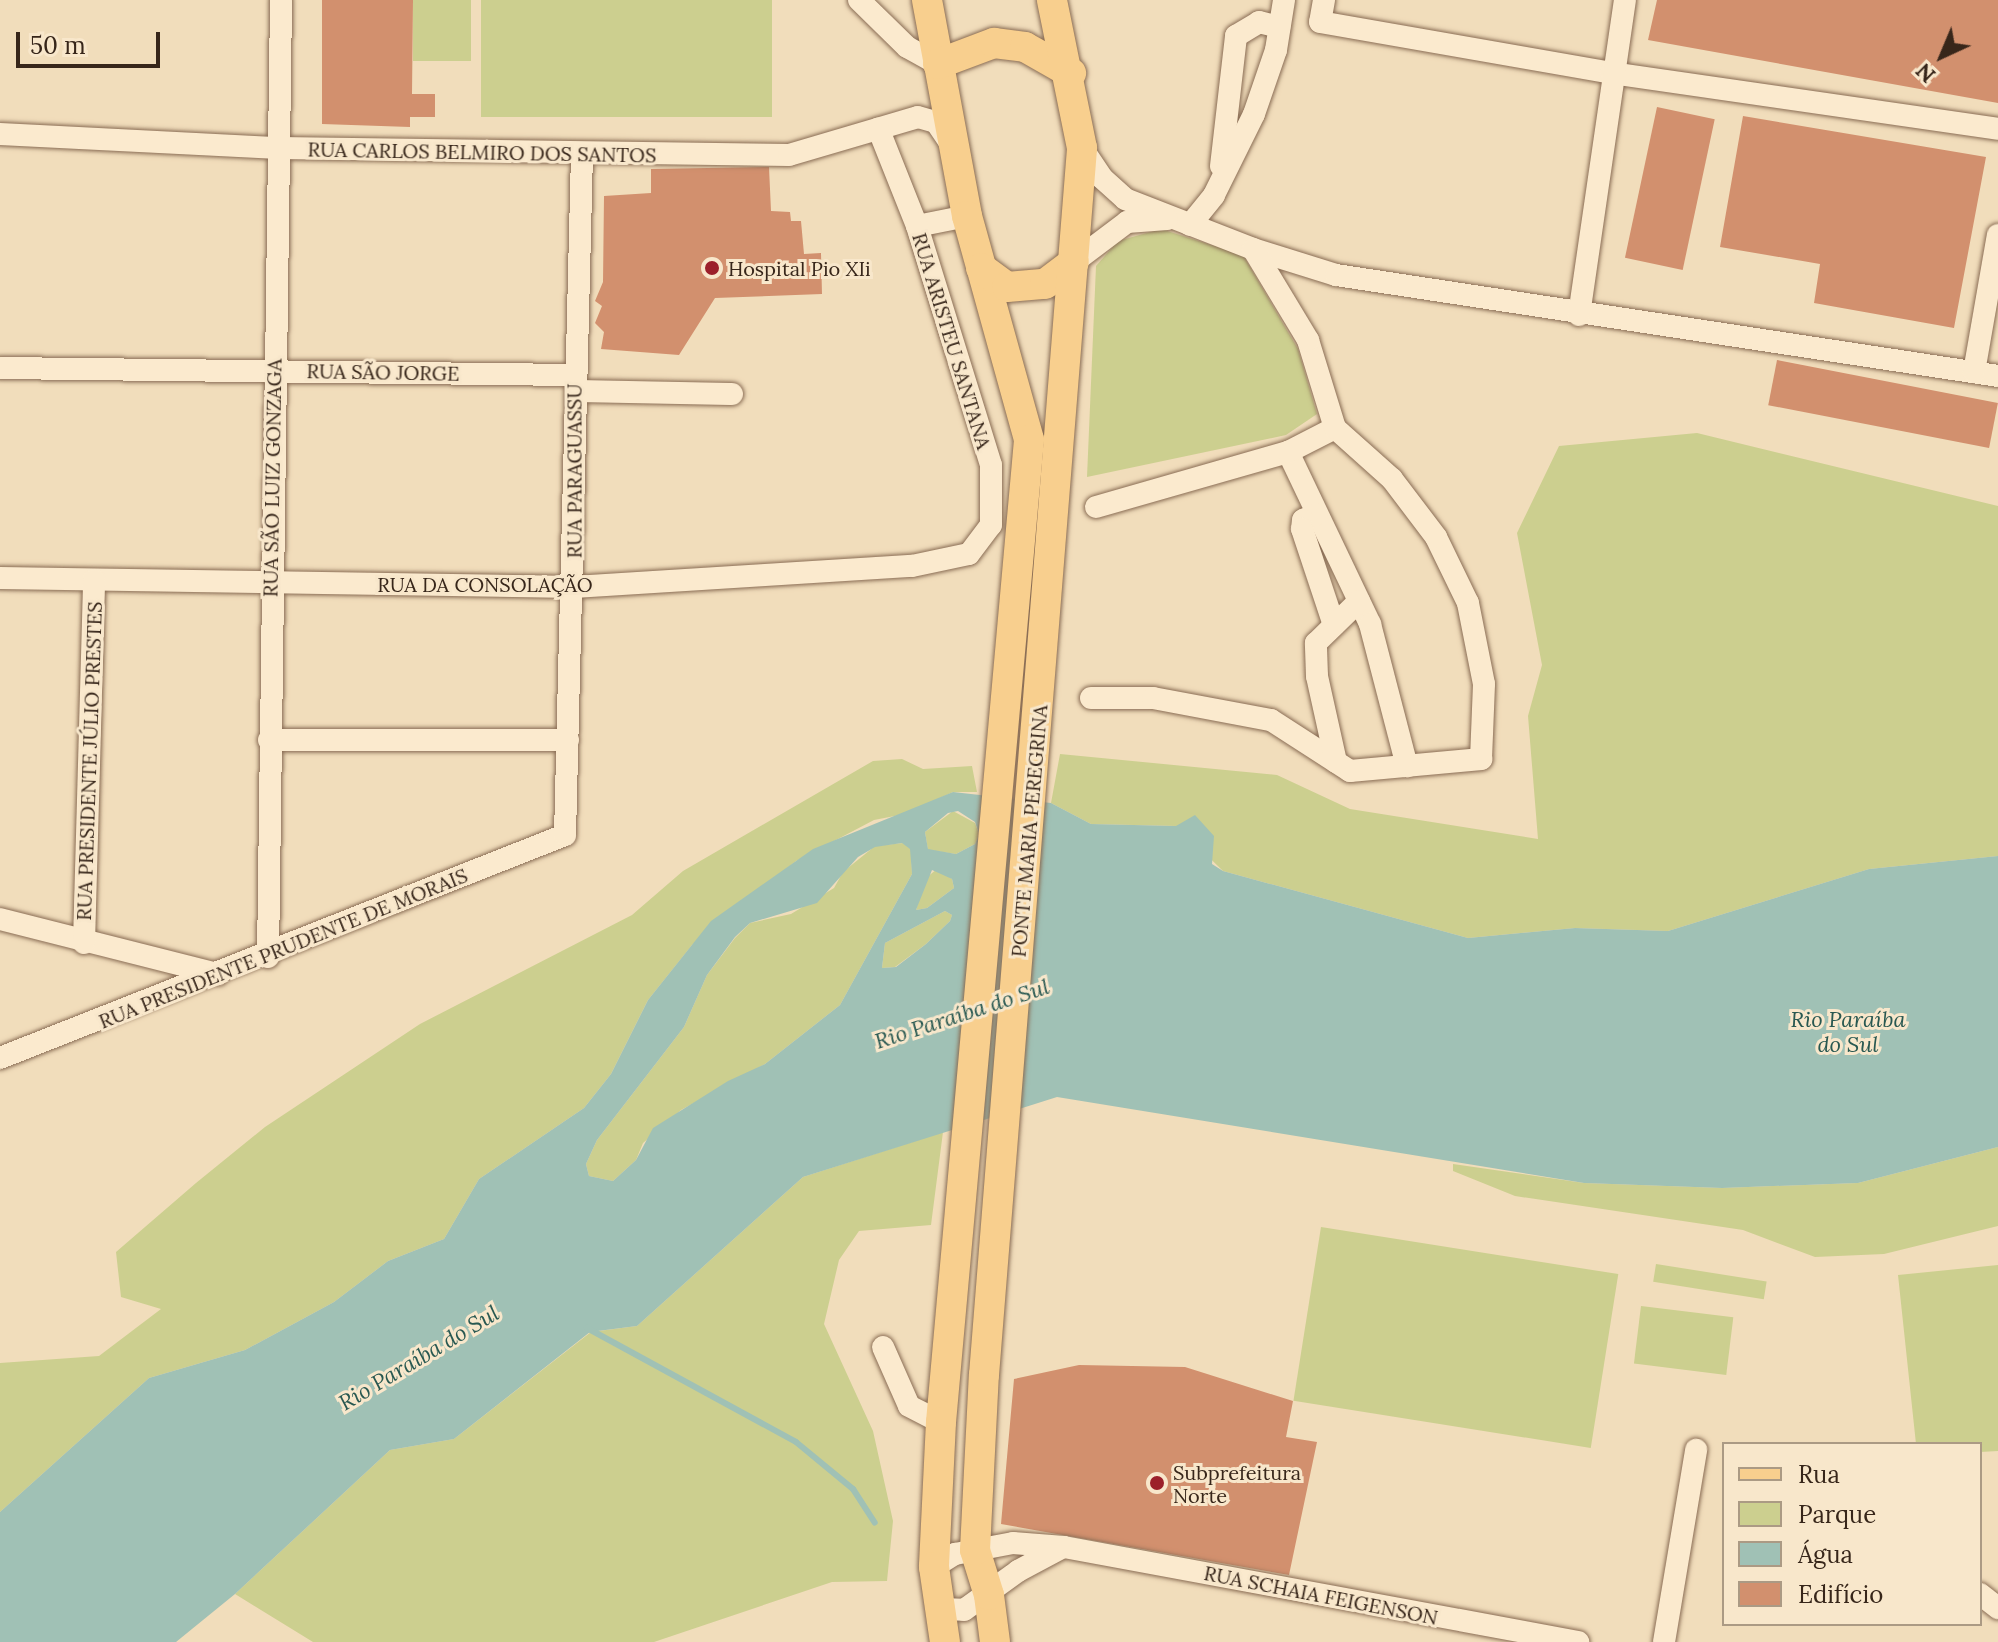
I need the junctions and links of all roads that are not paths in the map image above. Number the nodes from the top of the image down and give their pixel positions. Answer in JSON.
{"nodes":[{"id":1,"x":281,"y":0,"type":"edge"},
{"id":2,"x":859,"y":0,"type":"edge"},
{"id":3,"x":927,"y":0,"type":"edge"},
{"id":4,"x":1052,"y":0,"type":"edge"},
{"id":5,"x":1284,"y":0,"type":"edge"},
{"id":6,"x":1324,"y":0,"type":"edge"},
{"id":7,"x":1625,"y":0,"type":"edge"},
{"id":8,"x":1279,"y":27,"type":"junction"},
{"id":9,"x":938,"y":64,"type":"junction"},
{"id":10,"x":1071,"y":73,"type":"junction"},
{"id":11,"x":1611,"y":73,"type":"junction"},
{"id":12,"x":878,"y":128,"type":"junction"},
{"id":13,"x":1998,"y":129,"type":"edge"},
{"id":14,"x":0,"y":134,"type":"edge"},
{"id":15,"x":949,"y":141,"type":"junction"},
{"id":16,"x":279,"y":148,"type":"junction"},
{"id":17,"x":1082,"y":148,"type":"junction"},
{"id":18,"x":582,"y":155,"type":"junction"},
{"id":19,"x":1219,"y":184,"type":"junction"},
{"id":20,"x":967,"y":216,"type":"junction"},
{"id":21,"x":1179,"y":222,"type":"junction"},
{"id":22,"x":917,"y":226,"type":"junction"},
{"id":23,"x":1998,"y":235,"type":"edge"},
{"id":24,"x":1253,"y":249,"type":"junction"},
{"id":25,"x":1074,"y":262,"type":"junction"},
{"id":26,"x":981,"y":268,"type":"junction"},
{"id":27,"x":1579,"y":315,"type":"junction"},
{"id":28,"x":0,"y":368,"type":"edge"},
{"id":29,"x":273,"y":371,"type":"junction"},
{"id":30,"x":1974,"y":372,"type":"junction"},
{"id":31,"x":1998,"y":376,"type":"edge"},
{"id":32,"x":575,"y":383,"type":"junction"},
{"id":33,"x":732,"y":394,"type":"dead end"},
{"id":34,"x":1335,"y":428,"type":"junction"},
{"id":35,"x":1288,"y":452,"type":"junction"},
{"id":36,"x":1096,"y":507,"type":"dead end"},
{"id":37,"x":1317,"y":514,"type":"junction"},
{"id":38,"x":1037,"y":547,"type":"junction"},
{"id":39,"x":969,"y":554,"type":"joint"},
{"id":40,"x":0,"y":578,"type":"edge"},
{"id":41,"x":94,"y":580,"type":"junction"},
{"id":42,"x":270,"y":582,"type":"junction"},
{"id":43,"x":574,"y":587,"type":"junction"},
{"id":44,"x":1359,"y":601,"type":"junction"},
{"id":45,"x":1334,"y":625,"type":"junction"},
{"id":46,"x":1091,"y":698,"type":"dead end"},
{"id":47,"x":269,"y":740,"type":"junction"},
{"id":48,"x":568,"y":740,"type":"junction"},
{"id":49,"x":1336,"y":762,"type":"junction"},
{"id":50,"x":1407,"y":766,"type":"junction"},
{"id":51,"x":565,"y":835,"type":"joint"},
{"id":52,"x":0,"y":919,"type":"edge"},
{"id":53,"x":84,"y":943,"type":"junction"},
{"id":54,"x":268,"y":957,"type":"junction"},
{"id":55,"x":218,"y":974,"type":"junction"},
{"id":56,"x":0,"y":1058,"type":"edge"},
{"id":57,"x":883,"y":1347,"type":"dead end"},
{"id":58,"x":941,"y":1422,"type":"junction"},
{"id":59,"x":1696,"y":1450,"type":"dead end"},
{"id":60,"x":1064,"y":1547,"type":"junction"},
{"id":61,"x":975,"y":1550,"type":"junction"},
{"id":62,"x":934,"y":1567,"type":"junction"},
{"id":63,"x":989,"y":1595,"type":"junction"},
{"id":64,"x":1982,"y":1596,"type":"edge"},
{"id":65,"x":1998,"y":1608,"type":"edge"},
{"id":66,"x":940,"y":1609,"type":"junction"},
{"id":67,"x":1536,"y":1638,"type":"edge"},
{"id":68,"x":945,"y":1642,"type":"edge"},
{"id":69,"x":995,"y":1642,"type":"edge"},
{"id":70,"x":1578,"y":1642,"type":"edge"},
{"id":71,"x":1664,"y":1642,"type":"edge"}],
"edges":[{"from":1,"to":16,"type":"street","name":"RUA SÃO LUIZ GONZAGA"},
{"from":2,"to":9,"type":"street"},
{"from":3,"to":9,"type":"main road"},
{"from":4,"to":10,"type":"main road"},
{"from":5,"to":8,"type":"street"},
{"from":6,"to":11,"type":"street"},
{"from":7,"to":11,"type":"street"},
{"from":8,"to":19,"type":"street"},
{"from":8,"to":19,"type":"street"},
{"from":9,"to":10,"type":"main road"},
{"from":9,"to":15,"type":"main road"},
{"from":10,"to":17,"type":"main road"},
{"from":11,"to":13,"type":"street"},
{"from":11,"to":27,"type":"street"},
{"from":12,"to":15,"type":"street","name":"RUA CARLOS BELMIRO DOS SANTOS"},
{"from":12,"to":18,"type":"street","name":"RUA CARLOS BELMIRO DOS SANTOS"},
{"from":12,"to":22,"type":"street","name":"RUA ARISTEU SANTANA"},
{"from":14,"to":16,"type":"street","name":"RUA CARLOS BELMIRO DOS SANTOS"},
{"from":15,"to":20,"type":"main road"},
{"from":16,"to":18,"type":"street","name":"RUA CARLOS BELMIRO DOS SANTOS"},
{"from":16,"to":29,"type":"street","name":"RUA SÃO LUIZ GONZAGA"},
{"from":17,"to":21,"type":"street"},
{"from":17,"to":25,"type":"main road"},
{"from":18,"to":32,"type":"street","name":"RUA PARAGUASSU"},
{"from":19,"to":21,"type":"street"},
{"from":20,"to":22,"type":"street"},
{"from":20,"to":26,"type":"main road"},
{"from":21,"to":24,"type":"street"},
{"from":21,"to":25,"type":"street"},
{"from":22,"to":39,"type":"street","name":"RUA ARISTEU SANTANA"},
{"from":23,"to":30,"type":"street"},
{"from":24,"to":27,"type":"street"},
{"from":24,"to":34,"type":"street"},
{"from":25,"to":26,"type":"main road"},
{"from":25,"to":38,"type":"main road"},
{"from":26,"to":38,"type":"main road"},
{"from":27,"to":30,"type":"street"},
{"from":28,"to":29,"type":"street","name":"RUA SÃO JORGE"},
{"from":29,"to":32,"type":"street","name":"RUA SÃO JORGE"},
{"from":29,"to":42,"type":"street","name":"RUA SÃO LUIZ GONZAGA"},
{"from":30,"to":31,"type":"street"},
{"from":32,"to":33,"type":"street","name":"RUA SÃO JORGE"},
{"from":32,"to":43,"type":"street","name":"RUA PARAGUASSU"},
{"from":34,"to":35,"type":"street"},
{"from":34,"to":50,"type":"street"},
{"from":35,"to":36,"type":"street"},
{"from":35,"to":37,"type":"street"},
{"from":37,"to":44,"type":"street"},
{"from":37,"to":45,"type":"street"},
{"from":38,"to":58,"type":"main road","name":"PONTE MARIA PEREGRINA"},
{"from":38,"to":61,"type":"main road","name":"PONTE MARIA PEREGRINA"},
{"from":39,"to":43,"type":"street","name":"RUA DA CONSOLAÇÃO"},
{"from":40,"to":41,"type":"street","name":"RUA DA CONSOLAÇÃO"},
{"from":41,"to":42,"type":"street","name":"RUA DA CONSOLAÇÃO"},
{"from":41,"to":53,"type":"street","name":"RUA PRESIDENTE JÚLIO PRESTES"},
{"from":42,"to":43,"type":"street","name":"RUA DA CONSOLAÇÃO"},
{"from":42,"to":47,"type":"street","name":"RUA SÃO LUIZ GONZAGA"},
{"from":43,"to":48,"type":"street","name":"RUA PARAGUASSU"},
{"from":44,"to":45,"type":"street"},
{"from":44,"to":50,"type":"street"},
{"from":45,"to":49,"type":"street"},
{"from":46,"to":49,"type":"street"},
{"from":47,"to":48,"type":"street"},
{"from":47,"to":54,"type":"street","name":"RUA SÃO LUIZ GONZAGA"},
{"from":48,"to":51,"type":"street","name":"RUA PARAGUASSU"},
{"from":49,"to":50,"type":"street"},
{"from":51,"to":54,"type":"street","name":"RUA PRESIDENTE PRUDENTE DE MORAIS"},
{"from":52,"to":53,"type":"street"},
{"from":53,"to":55,"type":"street"},
{"from":54,"to":55,"type":"street","name":"RUA PRESIDENTE PRUDENTE DE MORAIS"},
{"from":55,"to":56,"type":"street","name":"RUA PRESIDENTE PRUDENTE DE MORAIS"},
{"from":57,"to":58,"type":"street"},
{"from":58,"to":62,"type":"main road","name":"PONTE MARIA PEREGRINA"},
{"from":59,"to":71,"type":"street"},
{"from":60,"to":61,"type":"street","name":"RUA SCHAIA FEIGENSON"},
{"from":60,"to":63,"type":"street"},
{"from":60,"to":67,"type":"street","name":"RUA SCHAIA FEIGENSON"},
{"from":61,"to":62,"type":"street","name":"RUA SCHAIA FEIGENSON"},
{"from":61,"to":63,"type":"main road"},
{"from":62,"to":66,"type":"main road","name":"PONTE MARIA PEREGRINA"},
{"from":63,"to":66,"type":"street"},
{"from":63,"to":69,"type":"main road"},
{"from":64,"to":65,"type":"street"},
{"from":66,"to":68,"type":"main road","name":"PONTE MARIA PEREGRINA"},
{"from":67,"to":70,"type":"street","name":"RUA SCHAIA FEIGENSON"}]}
